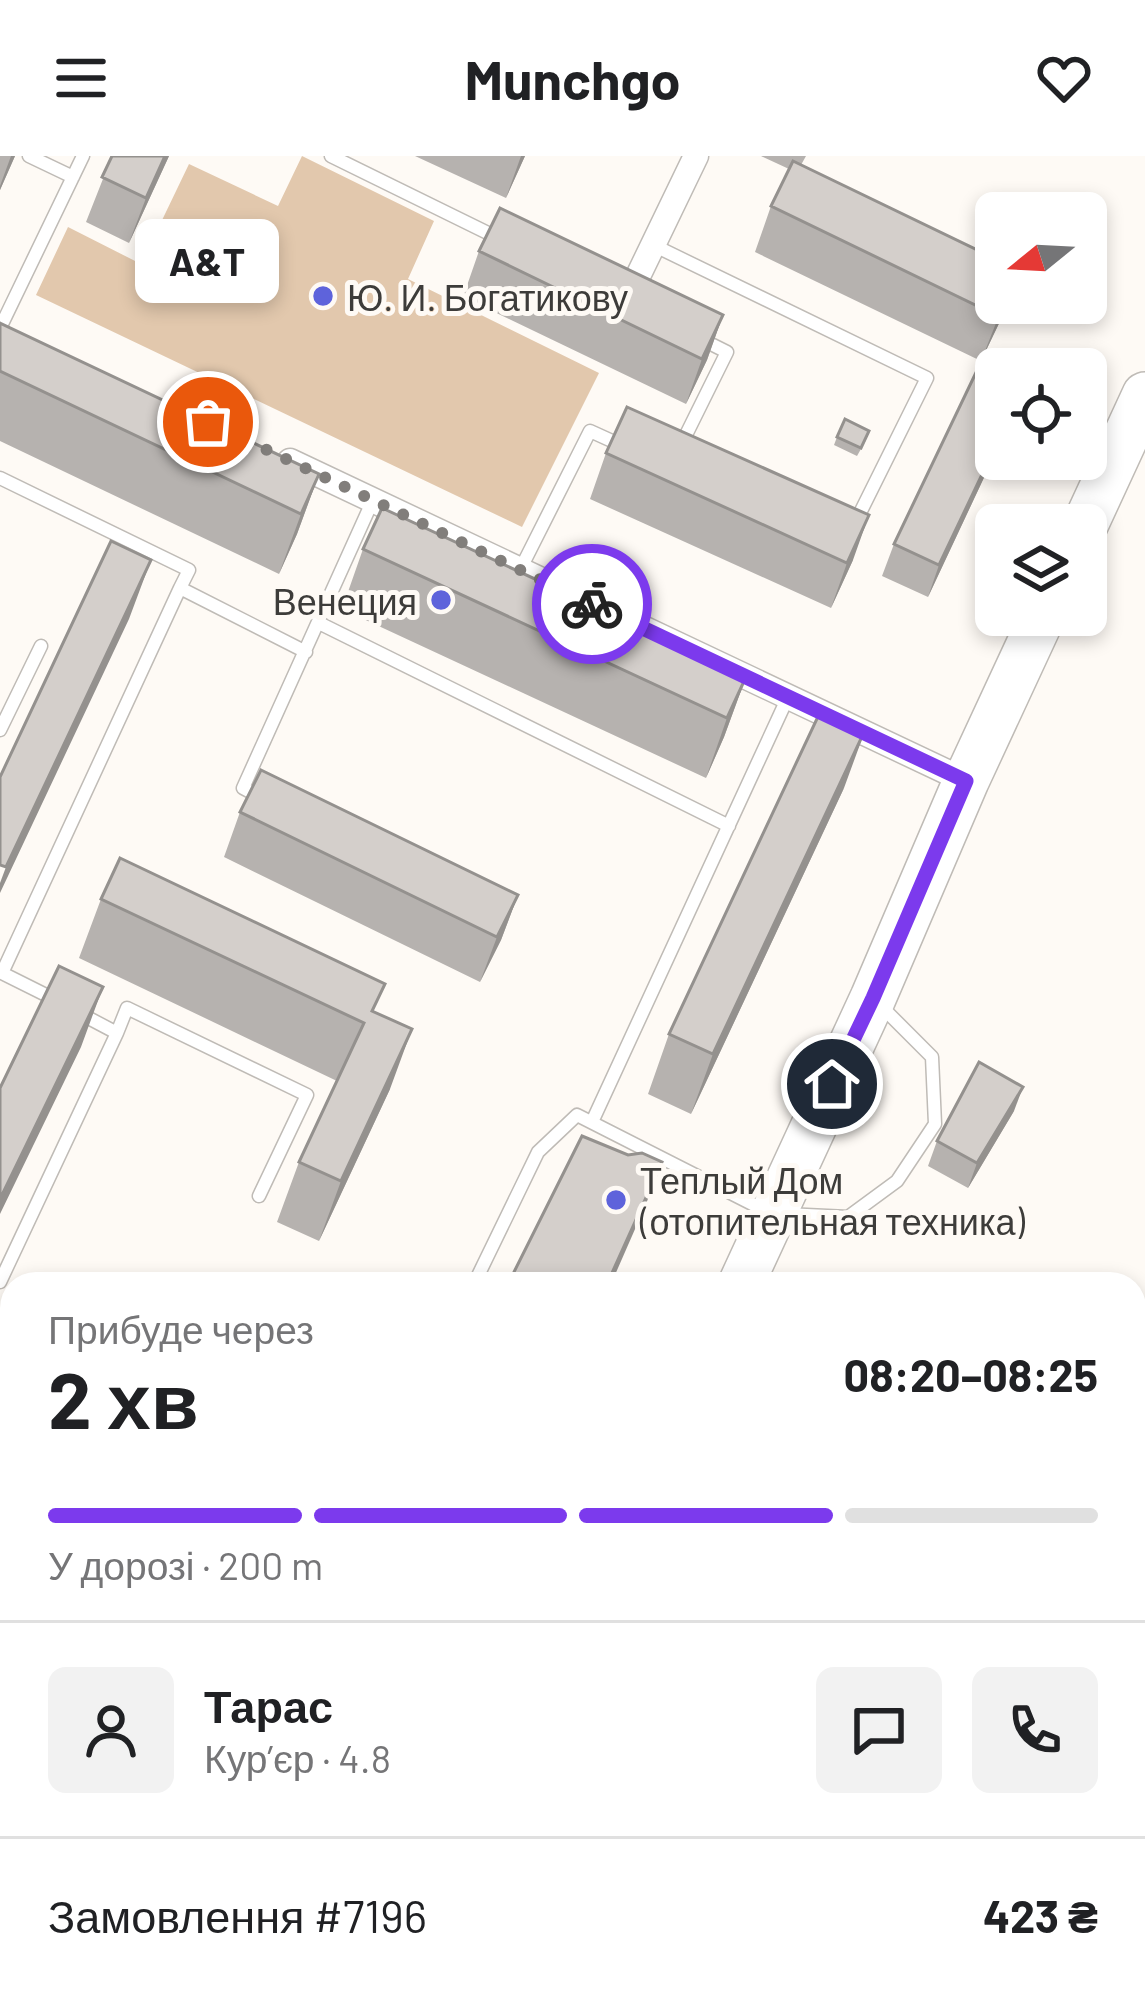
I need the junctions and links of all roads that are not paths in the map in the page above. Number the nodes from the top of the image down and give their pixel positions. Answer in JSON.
{"nodes":[{"id":1,"x":29,"y":156,"type":"edge"},
{"id":2,"x":83,"y":156,"type":"edge"},
{"id":3,"x":331,"y":156,"type":"edge"},
{"id":4,"x":697,"y":156,"type":"edge"},
{"id":5,"x":73,"y":177,"type":"junction"},
{"id":6,"x":653,"y":245,"type":"junction"},
{"id":7,"x":520,"y":250,"type":"edge"},
{"id":8,"x":626,"y":302,"type":"edge"},
{"id":9,"x":8,"y":327,"type":"edge"},
{"id":10,"x":686,"y":332,"type":"edge"},
{"id":11,"x":1145,"y":395,"type":"edge"},
{"id":12,"x":630,"y":449,"type":"edge"},
{"id":13,"x":270,"y":452,"type":"edge"},
{"id":14,"x":670,"y":468,"type":"edge"},
{"id":15,"x":0,"y":478,"type":"edge"},
{"id":16,"x":373,"y":500,"type":"junction"},
{"id":17,"x":1094,"y":504,"type":"edge"},
{"id":18,"x":860,"y":513,"type":"edge"},
{"id":19,"x":520,"y":570,"type":"junction"},
{"id":20,"x":180,"y":588,"type":"junction"},
{"id":21,"x":319,"y":623,"type":"junction"},
{"id":22,"x":1033,"y":636,"type":"edge"},
{"id":23,"x":41,"y":646,"type":"dead end"},
{"id":24,"x":306,"y":652,"type":"junction"},
{"id":25,"x":788,"y":697,"type":"junction"},
{"id":26,"x":0,"y":730,"type":"edge"},
{"id":27,"x":966,"y":781,"type":"junction"},
{"id":28,"x":264,"y":799,"type":"edge"},
{"id":29,"x":729,"y":826,"type":"junction"},
{"id":30,"x":1,"y":972,"type":"edge"},
{"id":31,"x":873,"y":998,"type":"junction"},
{"id":32,"x":117,"y":1033,"type":"junction"},
{"id":33,"x":592,"y":1122,"type":"junction"},
{"id":34,"x":259,"y":1196,"type":"dead end"},
{"id":35,"x":772,"y":1214,"type":"junction"},
{"id":36,"x":5,"y":1272,"type":"edge"},
{"id":37,"x":480,"y":1272,"type":"edge"},
{"id":38,"x":746,"y":1272,"type":"edge"}],
"edges":[{"from":1,"to":5,"type":"lane"},
{"from":2,"to":5,"type":"lane"},
{"from":3,"to":7,"type":"lane"},
{"from":4,"to":6,"type":"street"},
{"from":5,"to":9,"type":"lane"},
{"from":6,"to":8,"type":"street"},
{"from":6,"to":18,"type":"lane"},
{"from":10,"to":14,"type":"lane"},
{"from":11,"to":17,"type":"highway"},
{"from":12,"to":19,"type":"lane"},
{"from":13,"to":16,"type":"street"},
{"from":15,"to":20,"type":"lane"},
{"from":16,"to":19,"type":"street"},
{"from":16,"to":21,"type":"lane"},
{"from":19,"to":25,"type":"street"},
{"from":20,"to":24,"type":"lane"},
{"from":20,"to":30,"type":"lane"},
{"from":21,"to":24,"type":"lane"},
{"from":21,"to":29,"type":"lane"},
{"from":22,"to":27,"type":"highway"},
{"from":23,"to":26,"type":"lane"},
{"from":24,"to":28,"type":"lane"},
{"from":25,"to":27,"type":"street"},
{"from":25,"to":29,"type":"lane"},
{"from":27,"to":31,"type":"highway"},
{"from":29,"to":33,"type":"lane"},
{"from":30,"to":32,"type":"lane"},
{"from":31,"to":35,"type":"highway"},
{"from":31,"to":35,"type":"lane"},
{"from":32,"to":34,"type":"lane"},
{"from":32,"to":36,"type":"lane"},
{"from":33,"to":35,"type":"lane"},
{"from":33,"to":37,"type":"lane"},
{"from":35,"to":38,"type":"highway"}]}
